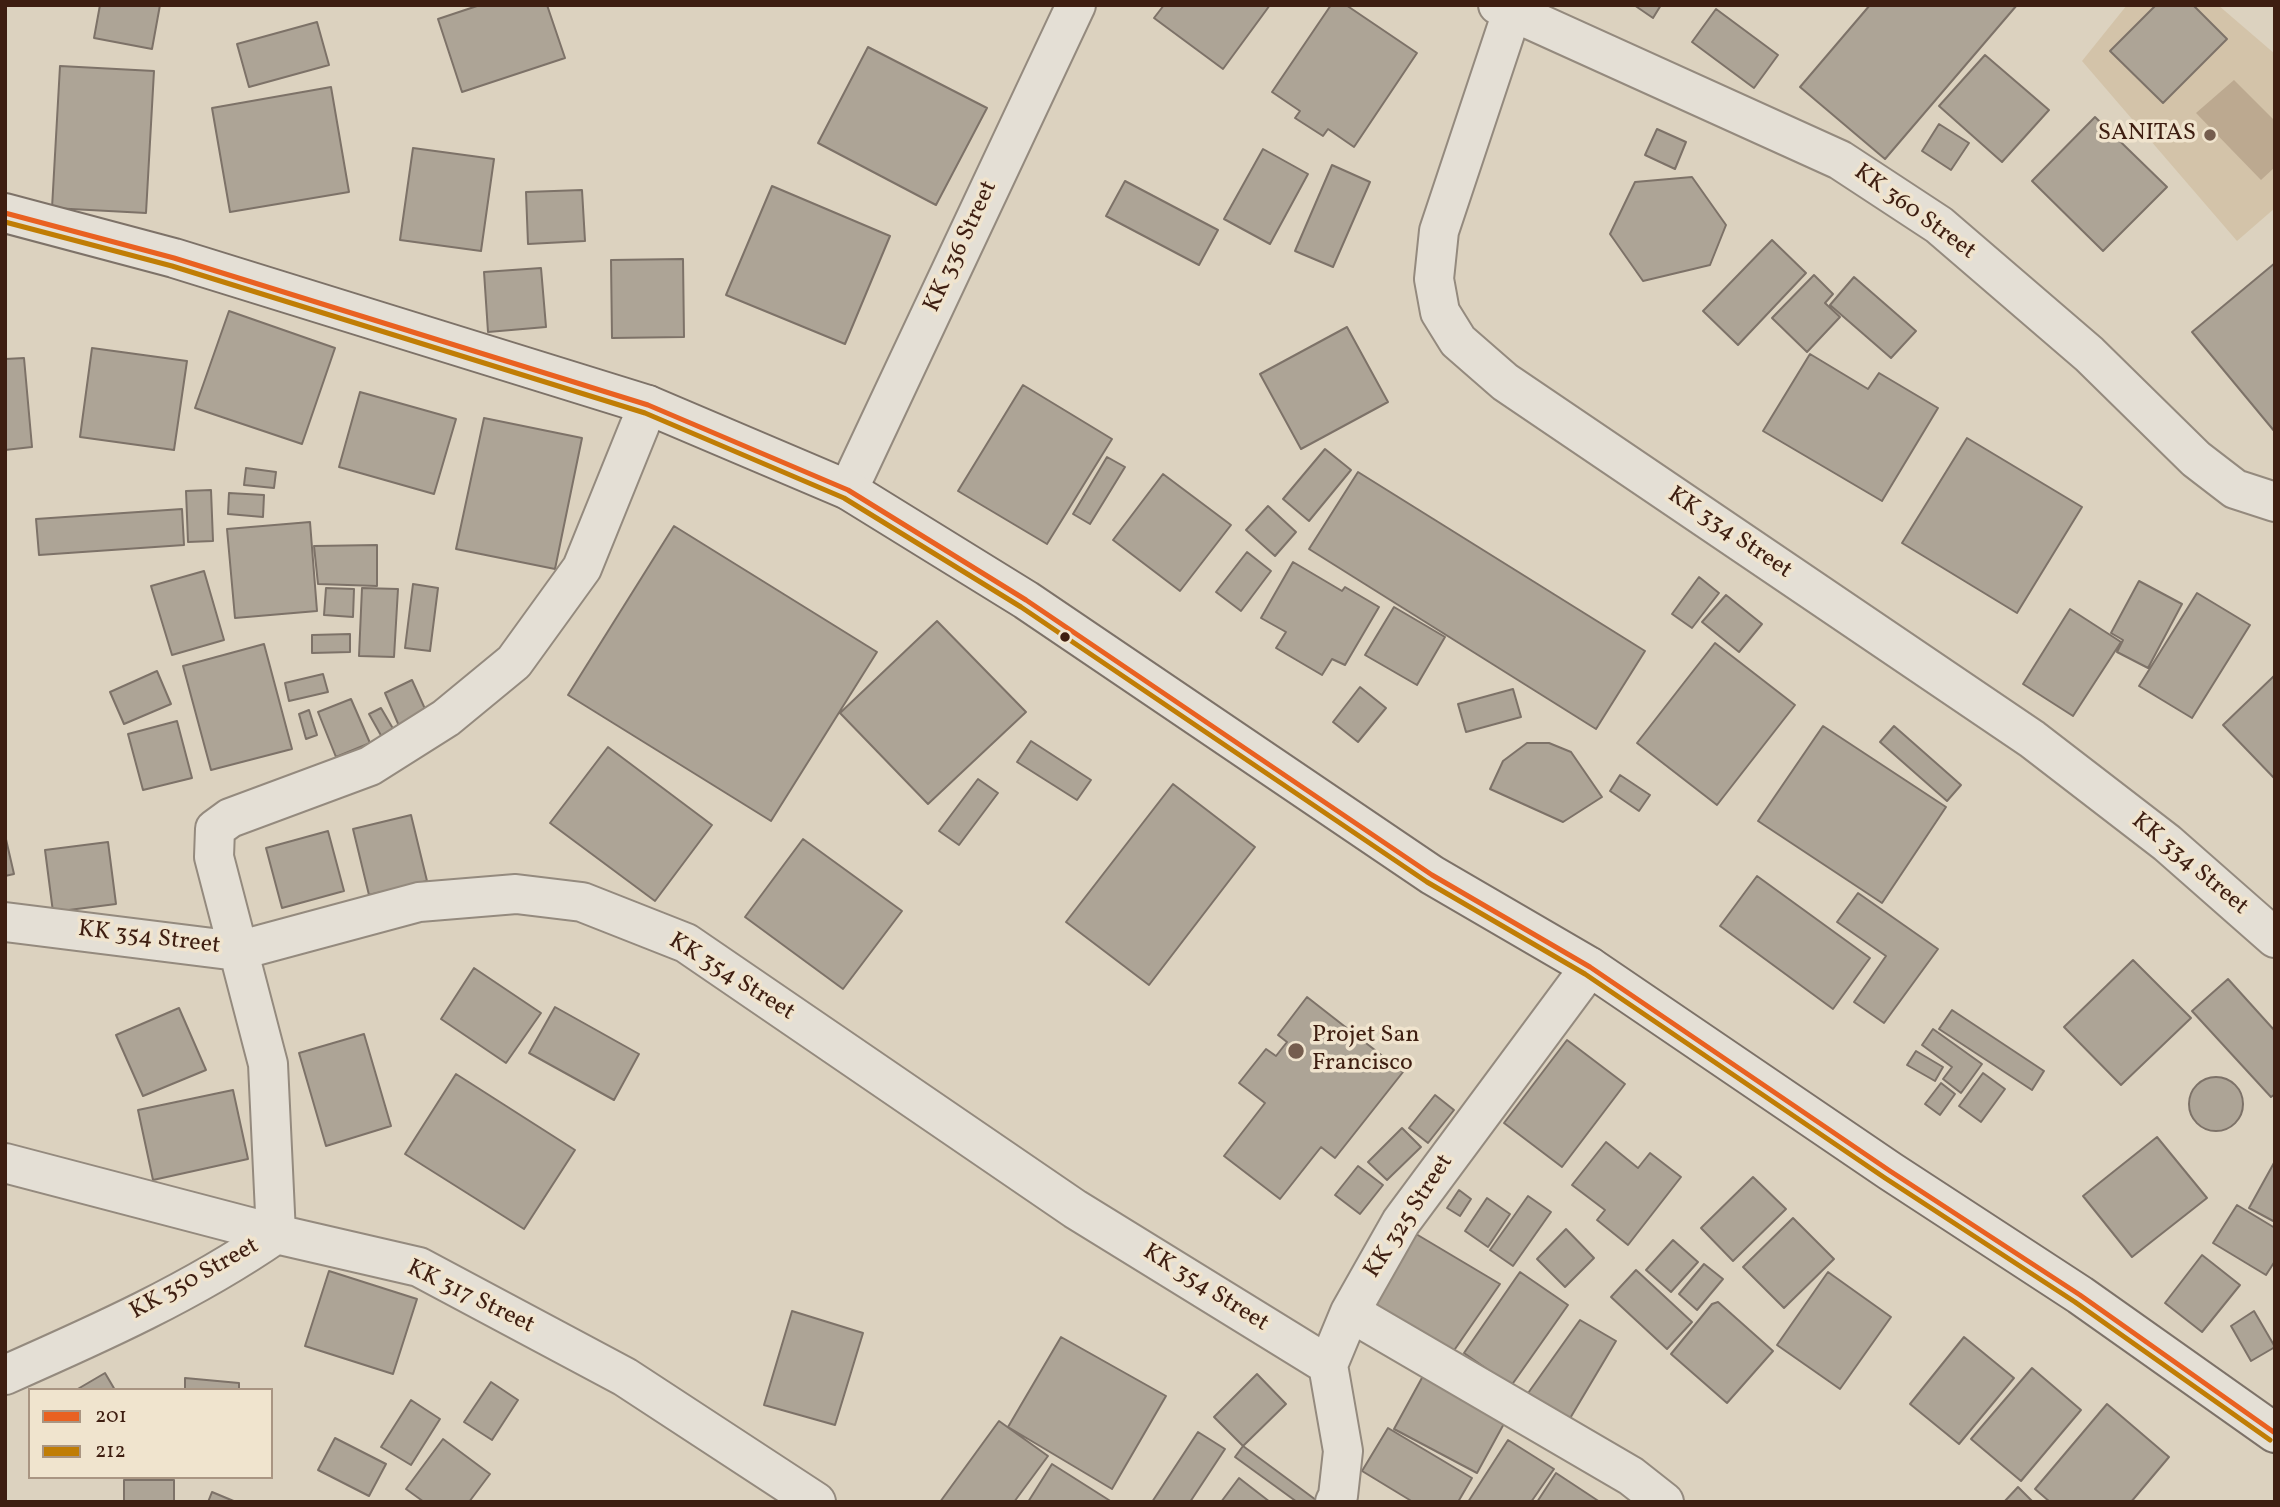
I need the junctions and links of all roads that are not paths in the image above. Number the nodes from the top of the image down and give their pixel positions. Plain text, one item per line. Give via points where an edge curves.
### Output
1 (1076, 5) edge
2 (1505, 9) edge
3 (5, 213) edge
4 (648, 405) junction
5 (848, 490) junction
6 (2275, 502) edge
7 (5, 922) edge
8 (2275, 938) edge
9 (237, 951) junction
10 (1590, 967) junction
11 (5, 1163) edge
12 (276, 1234) junction
13 (1350, 1312) junction
14 (1328, 1366) junction
15 (5, 1375) edge
16 (2275, 1433) edge
17 (816, 1502) edge
18 (1335, 1502) edge
19 (1664, 1502) edge

1 - 5 street, KK 336 Street
2 - 6 street, KK 360 Street via 1840,160 1939,225 2089,354 2196,459 2235,489
2 - 8 street, KK 334 Street via 1439,231 1434,279 1440,312 1458,341 1506,382 2032,739 2167,844
3 - 4 street via 174,258
4 - 5 street
4 - 9 street, KK 350 Street via 582,568 514,662 446,718 370,766 230,818 215,830 214,857
5 - 10 street via 1026,600 1432,875
7 - 9 street, KK 354 Street
9 - 12 street, KK 350 Street via 268,1064
9 - 14 street, KK 354 Street via 419,902 516,894 582,902 686,943 1075,1209
10 - 13 street, KK 325 Street via 1401,1222
10 - 16 street via 2080,1294
11 - 12 street, KK 317 Street
12 - 15 street, KK 350 Street via 238,1260 97,1334
12 - 17 street, KK 317 Street via 419,1267 625,1377
13 - 14 street, KK 325 Street
13 - 19 street via 1631,1476
14 - 18 street via 1343,1451

